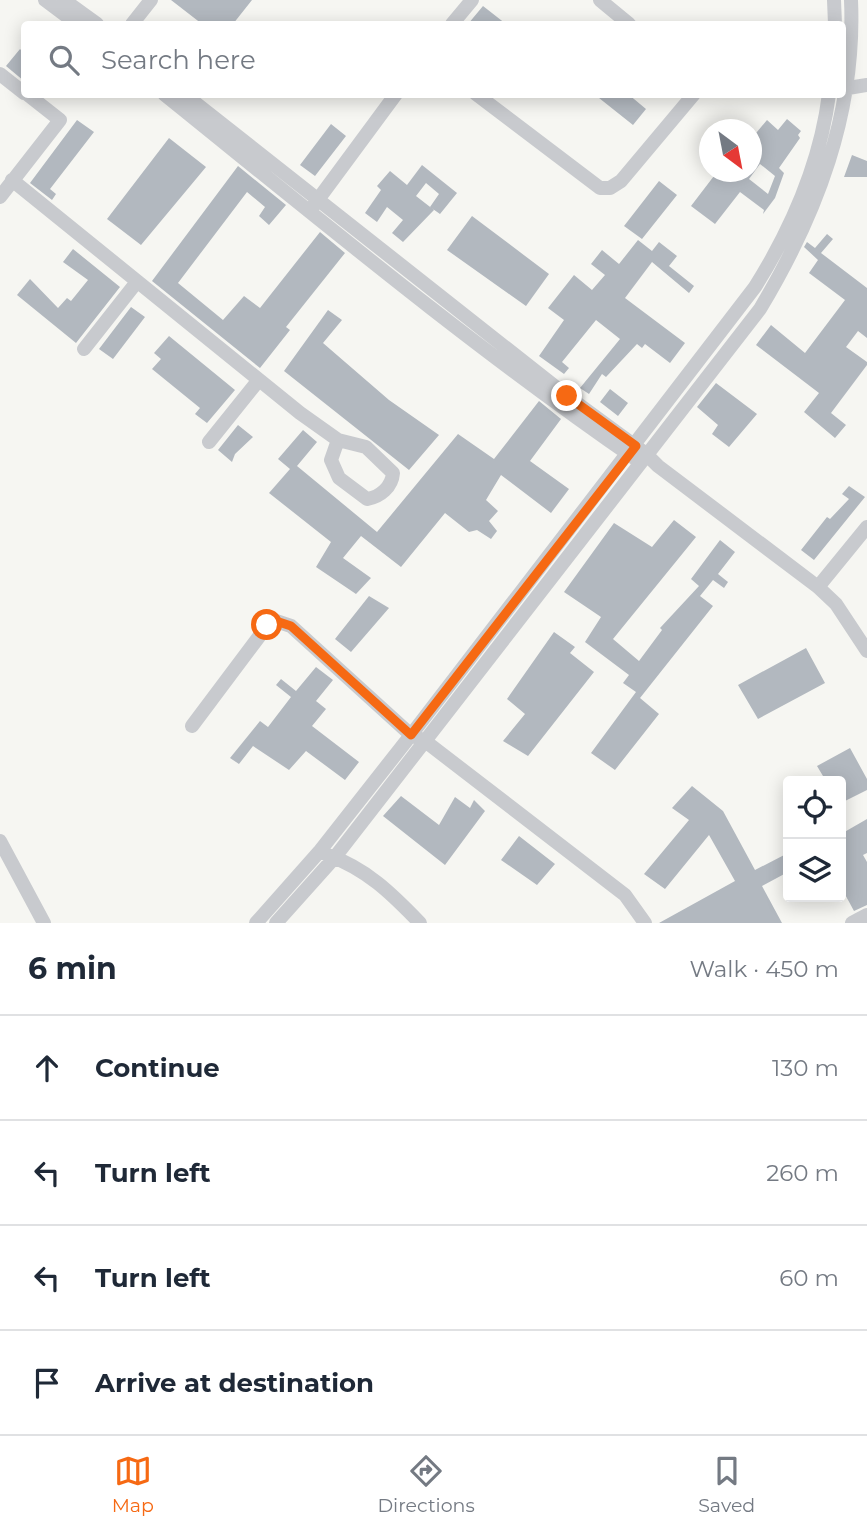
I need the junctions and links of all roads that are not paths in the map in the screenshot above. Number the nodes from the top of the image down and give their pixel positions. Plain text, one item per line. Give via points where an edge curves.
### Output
1 (45, 0) edge
2 (64, 0) edge
3 (151, 0) edge
4 (472, 0) edge
5 (600, 0) edge
6 (834, 0) edge
7 (851, 0) edge
8 (73, 21) edge
9 (93, 21) edge
10 (134, 21) edge
11 (454, 21) edge
12 (625, 21) edge
13 (835, 21) edge
14 (846, 64) edge
15 (0, 74) edge
16 (867, 85) edge
17 (846, 89) edge
18 (21, 90) edge
19 (31, 98) edge
20 (170, 98) edge
21 (188, 98) edge
22 (393, 98) edge
23 (481, 98) edge
24 (691, 98) edge
25 (828, 98) edge
26 (843, 98) edge
27 (242, 149) junction
28 (12, 180) junction
29 (0, 197) edge
30 (313, 206) junction
31 (136, 283) junction
32 (84, 349) dead end
33 (258, 381) junction
34 (338, 440) junction
35 (209, 442) dead end
36 (638, 454) junction
37 (867, 527) edge
38 (818, 587) junction
39 (867, 651) edge
40 (192, 726) dead end
41 (418, 738) junction
42 (0, 841) edge
43 (319, 852) junction
44 (335, 857) junction
45 (867, 915) edge
46 (44, 923) edge
47 (256, 923) edge
48 (276, 923) edge
49 (420, 923) edge
50 (645, 923) edge
51 (852, 923) edge

1 - 8 street
2 - 9 street
3 - 10 street
4 - 11 street
5 - 12 street
6 - 13 street
7 - 14 street
15 - 18 street
16 - 17 street
19 - 28 street via 60,120
20 - 27 street
21 - 27 street
22 - 30 street
23 - 24 street via 600,188 621,181
25 - 36 street via 819,151 774,256
26 - 36 street via 829,165 782,272 760,309
27 - 30 street
28 - 29 street
28 - 31 street
30 - 36 street
31 - 32 street
31 - 33 street
33 - 34 street
33 - 35 street
34 - 34 street via 331,460 339,478 367,499 382,493 394,477 387,464 366,447
36 - 38 street
36 - 41 street
37 - 38 street
38 - 39 street via 836,604
40 - 41 street via 267,625 281,622
41 - 43 street
41 - 44 street
41 - 50 street via 625,895
42 - 46 street
43 - 44 street
43 - 47 street
44 - 48 street
44 - 49 street via 376,880
45 - 51 street

